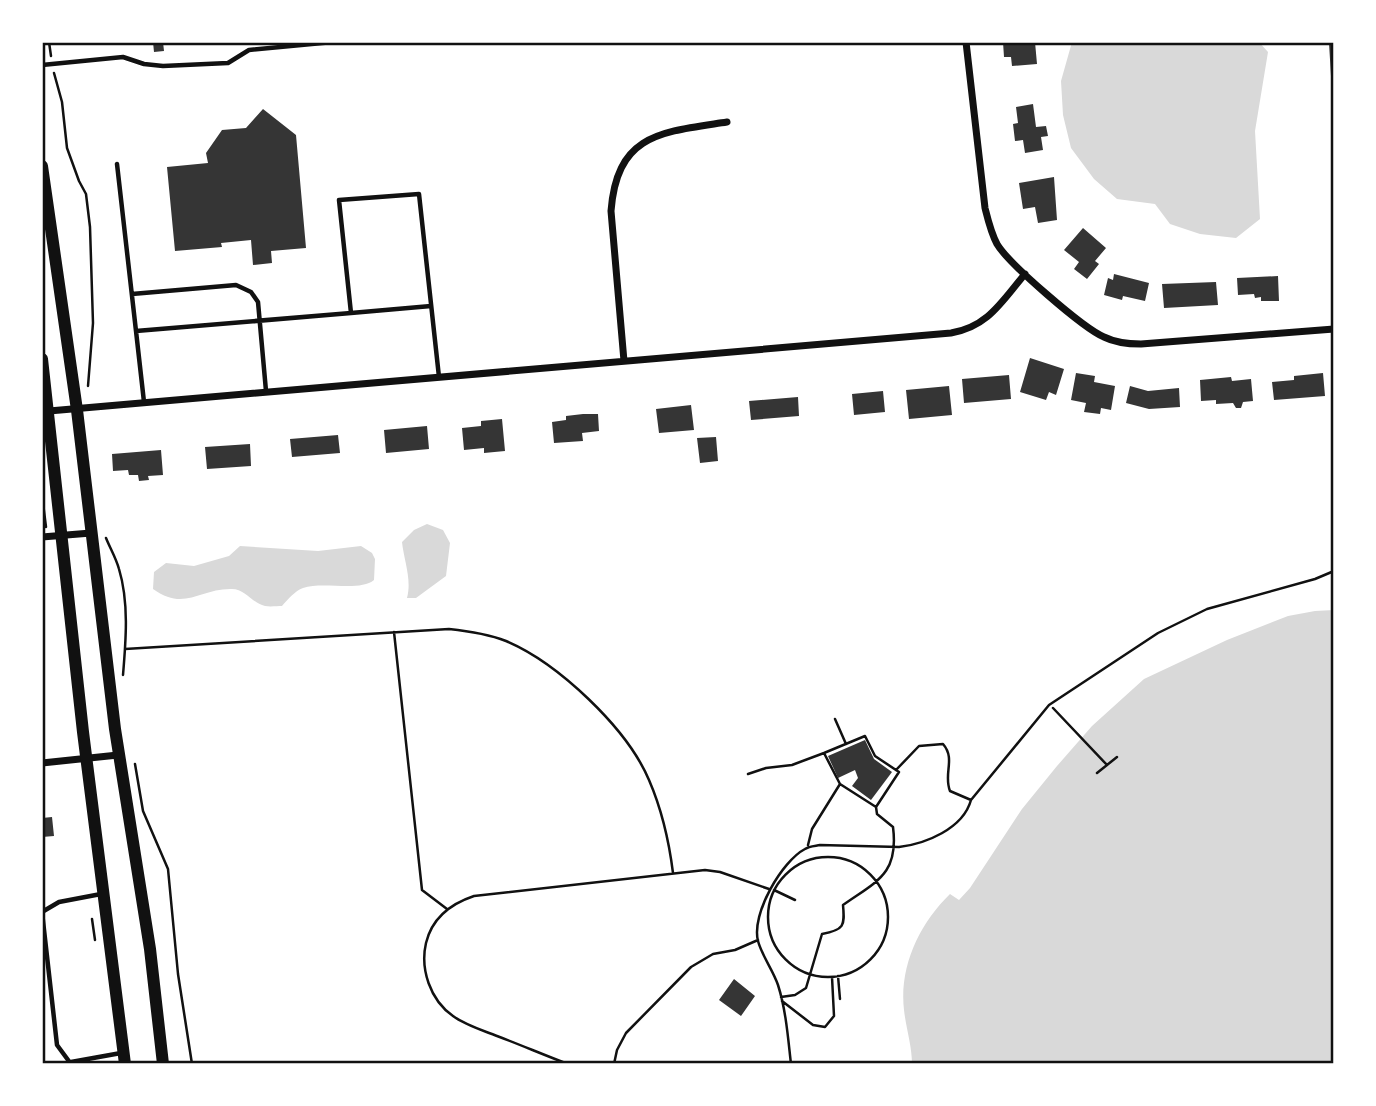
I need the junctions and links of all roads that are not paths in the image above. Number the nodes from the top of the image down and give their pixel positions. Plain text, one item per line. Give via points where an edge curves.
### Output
1 (333, 42) edge
2 (965, 42) edge
3 (42, 65) edge
4 (727, 122) dead end
5 (117, 164) dead end
6 (42, 166) edge
7 (1025, 274) junction
8 (131, 294) junction
9 (431, 306) junction
10 (351, 313) junction
11 (261, 320) junction
12 (1333, 329) edge
13 (136, 331) junction
14 (42, 359) edge
15 (624, 361) junction
16 (439, 377) junction
17 (266, 391) junction
18 (144, 402) junction
19 (83, 409) junction
20 (49, 411) junction
21 (91, 533) junction
22 (61, 536) junction
23 (42, 537) edge
24 (118, 755) junction
25 (86, 757) junction
26 (42, 763) edge
27 (104, 894) junction
28 (124, 1058) edge
29 (71, 1063) edge
30 (163, 1064) edge

1 - 3 lane via 249,50 228,63 163,66 124,57
2 - 7 street via 989,227 1009,260
4 - 15 street via 664,132 646,141 618,171 611,211
5 - 8 lane
6 - 19 main road
7 - 12 street via 1087,327 1122,343
7 - 15 street via 983,322 967,330
8 - 11 lane via 236,285 251,292
8 - 13 lane
9 - 10 lane
9 - 10 lane via 419,194 339,200
9 - 16 lane
10 - 11 lane
11 - 13 lane
11 - 17 lane
13 - 18 lane
14 - 20 main road
15 - 16 street
16 - 17 street
17 - 18 street
18 - 19 street
19 - 20 street
19 - 21 main road
20 - 22 main road
21 - 22 street
21 - 24 main road
22 - 23 street
22 - 25 main road
24 - 25 street
24 - 30 main road via 150,949
25 - 26 street
25 - 27 main road
27 - 28 main road
27 - 29 lane via 59,902 42,912 57,1045
28 - 29 lane

